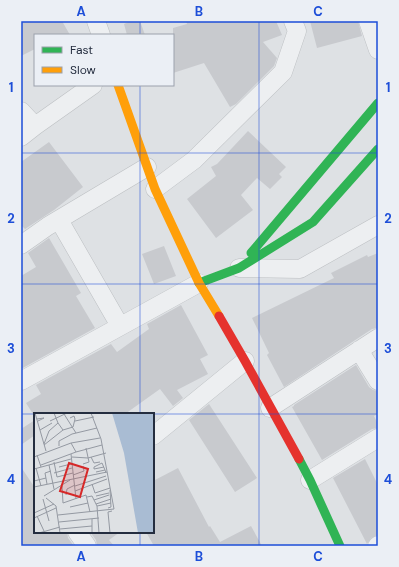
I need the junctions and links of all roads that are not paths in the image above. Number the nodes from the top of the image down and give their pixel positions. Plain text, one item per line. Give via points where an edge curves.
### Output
1 (96, 21) edge
2 (293, 21) edge
3 (368, 21) edge
4 (101, 34) edge
5 (378, 50) edge
6 (92, 86) edge
7 (118, 86) edge
8 (378, 103) edge
9 (21, 111) edge
10 (35, 126) junction
11 (21, 137) edge
12 (378, 149) edge
13 (147, 167) junction
14 (155, 189) junction
15 (59, 220) junction
16 (378, 225) edge
17 (21, 245) edge
18 (239, 268) junction
19 (199, 283) junction
20 (120, 326) junction
21 (378, 338) edge
22 (359, 350) junction
23 (245, 361) junction
24 (21, 381) edge
25 (378, 381) edge
26 (270, 408) junction
27 (154, 435) edge
28 (378, 438) edge
29 (310, 480) junction
30 (78, 533) edge
31 (87, 546) edge
32 (340, 546) edge

1 - 4 street
2 - 14 street via 297,31 283,72 194,160
3 - 5 street
6 - 10 street
7 - 13 street
8 - 18 street
9 - 10 street
10 - 11 street
12 - 18 street via 313,222
13 - 14 street
13 - 15 street
14 - 19 street
15 - 17 street
15 - 20 street
16 - 18 street via 300,269
18 - 19 street
19 - 20 street
19 - 23 street
20 - 24 street
21 - 22 street
22 - 25 street
22 - 26 street
23 - 26 street
23 - 27 street
26 - 29 street
28 - 29 street
29 - 32 street
30 - 31 street

